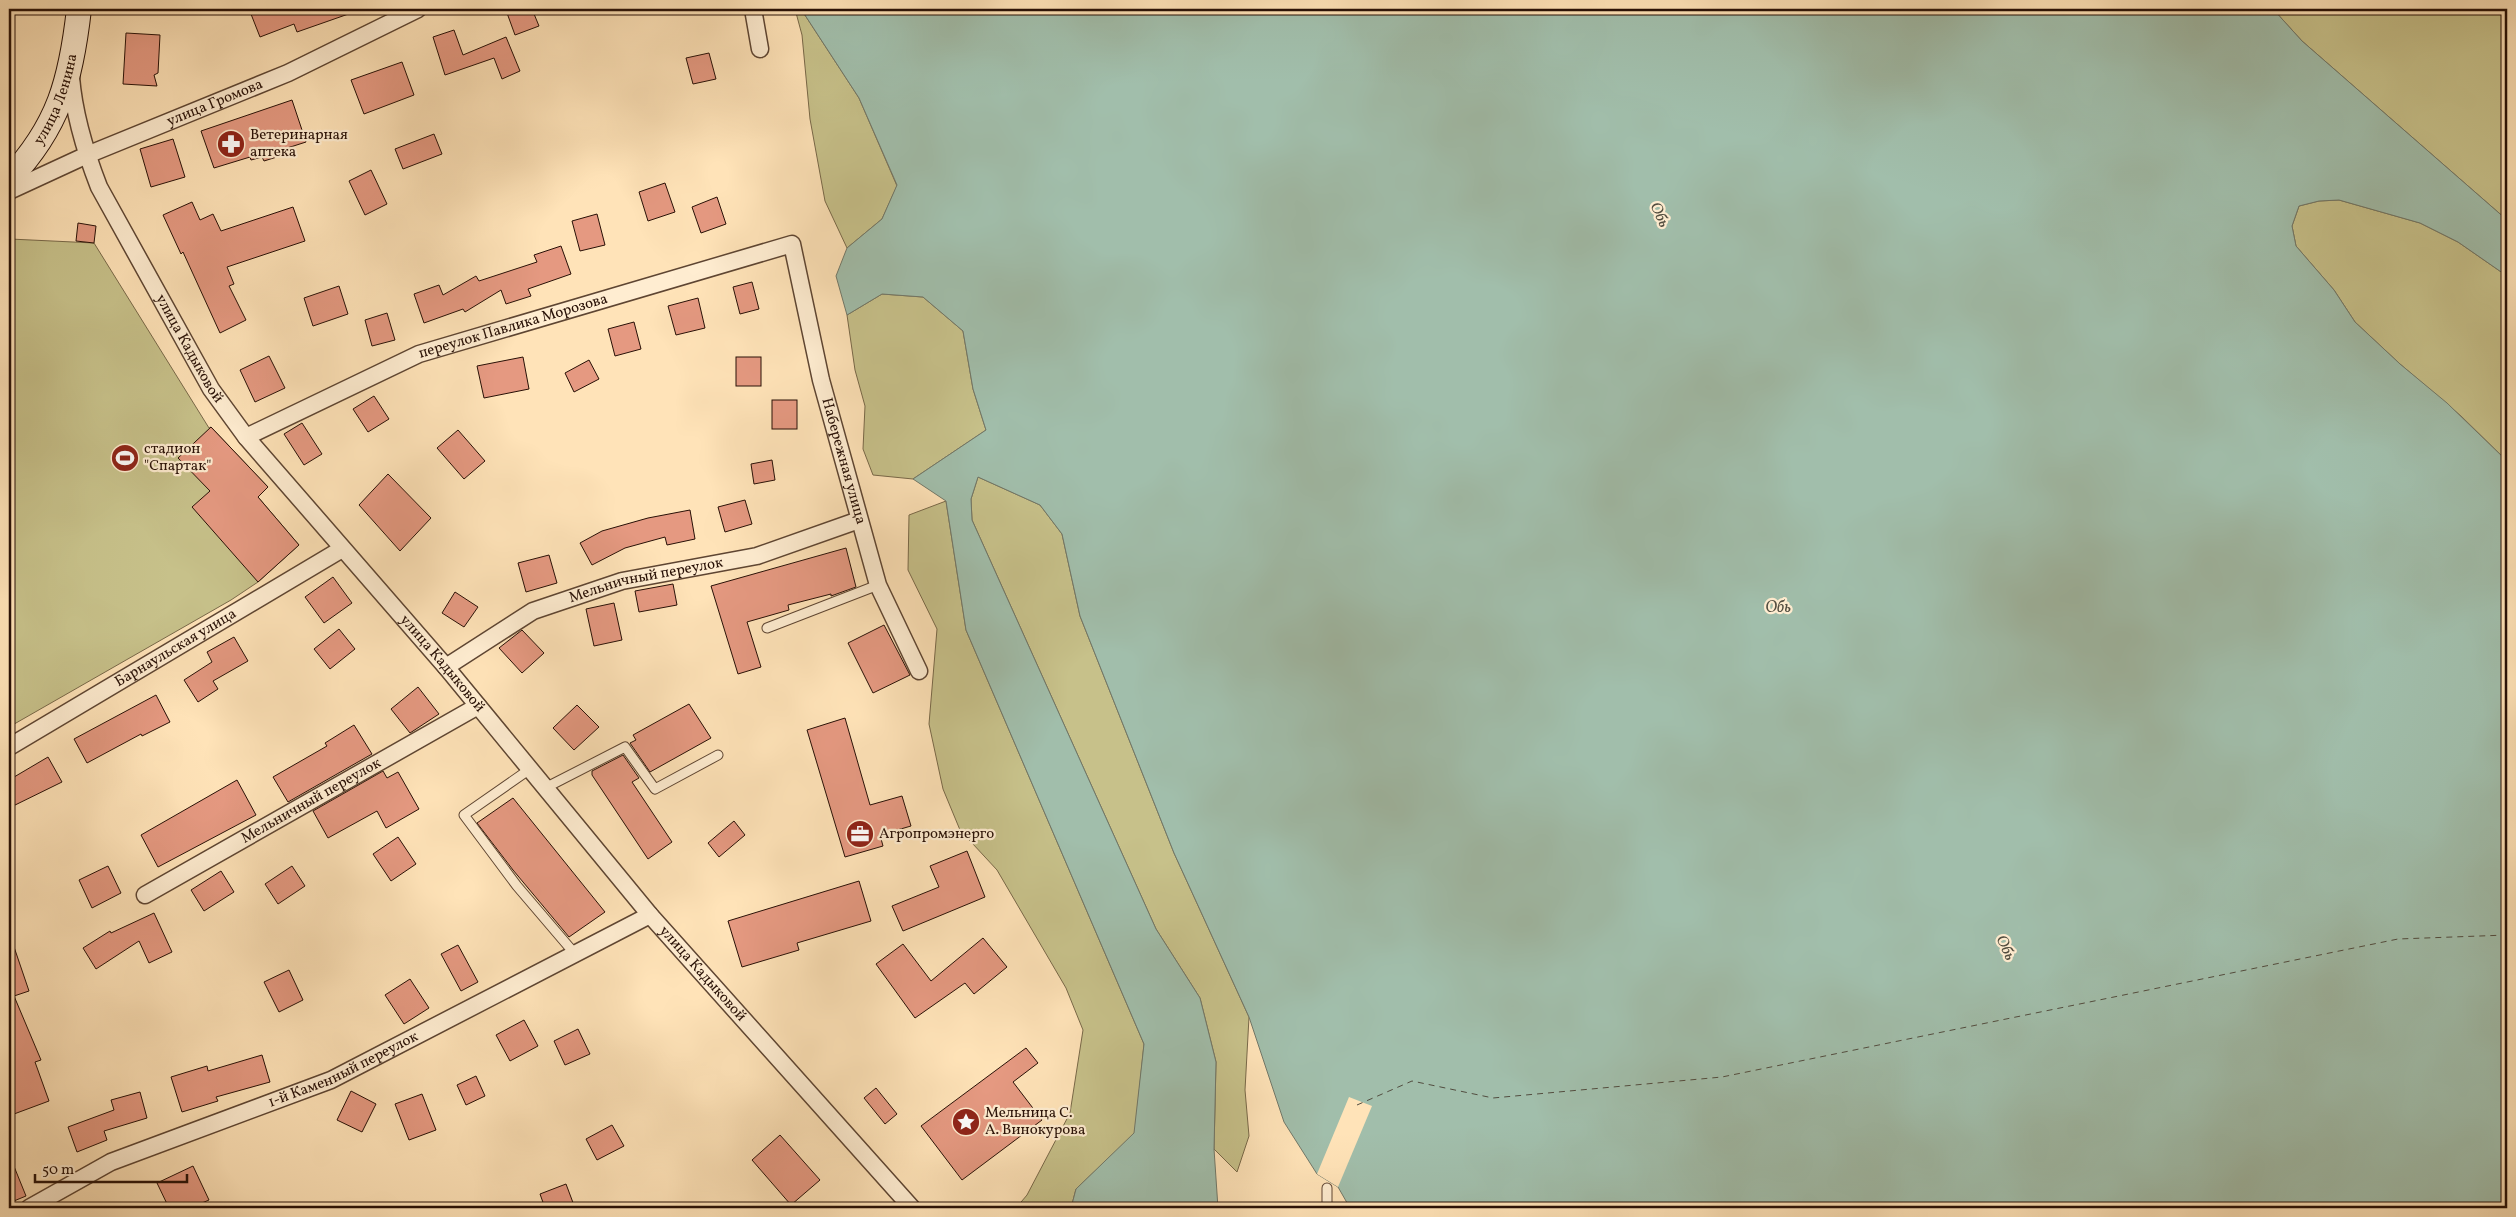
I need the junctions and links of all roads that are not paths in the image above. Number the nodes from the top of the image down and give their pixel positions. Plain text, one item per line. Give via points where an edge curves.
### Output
1 (79, 9) edge
2 (418, 9) edge
3 (753, 9) edge
4 (760, 49) dead end
5 (70, 62) junction
6 (87, 154) junction
7 (9, 179) edge
8 (9, 192) edge
9 (792, 244) joint
10 (246, 437) junction
11 (859, 520) junction
12 (342, 549) junction
13 (878, 585) junction
14 (767, 628) dead end
15 (446, 667) junction
16 (919, 671) dead end
17 (478, 706) junction
18 (9, 747) edge
19 (718, 755) dead end
20 (530, 769) junction
21 (545, 788) junction
22 (145, 895) dead end
23 (650, 915) junction
24 (575, 954) junction
25 (1328, 1188) dead end
26 (905, 1206) edge
27 (29, 1208) edge
28 (1327, 1208) edge

1 - 5 street, улица Ленина
2 - 6 street, улица Громова via 288,73
3 - 4 street
5 - 6 street, улица Кадыковой via 73,101
5 - 7 street, улица Ленина via 62,98 49,129
6 - 8 street, улица Громова
6 - 10 street, улица Кадыковой via 99,187 211,389
9 - 10 street, переулок Павлика Морозова via 419,354
9 - 11 street, Набережная улица via 821,380
10 - 12 street, улица Кадыковой
11 - 13 street, Набережная улица
11 - 15 street, Мельничный переулок via 757,556 622,581 533,611
12 - 15 street, улица Кадыковой
12 - 18 street, Барнаульская улица
13 - 14 lane
13 - 16 street, Набережная улица
15 - 17 street, улица Кадыковой
17 - 20 street, улица Кадыковой
17 - 22 street, Мельничный переулок
19 - 21 lane via 655,789 624,747
20 - 21 street, улица Кадыковой
20 - 24 lane via 464,815 516,886
21 - 23 street, улица Кадыковой
23 - 24 street, 1-й Каменный переулок
23 - 26 street, улица Кадыковой
24 - 27 street, 1-й Каменный переулок via 332,1080 111,1162
25 - 28 lane

